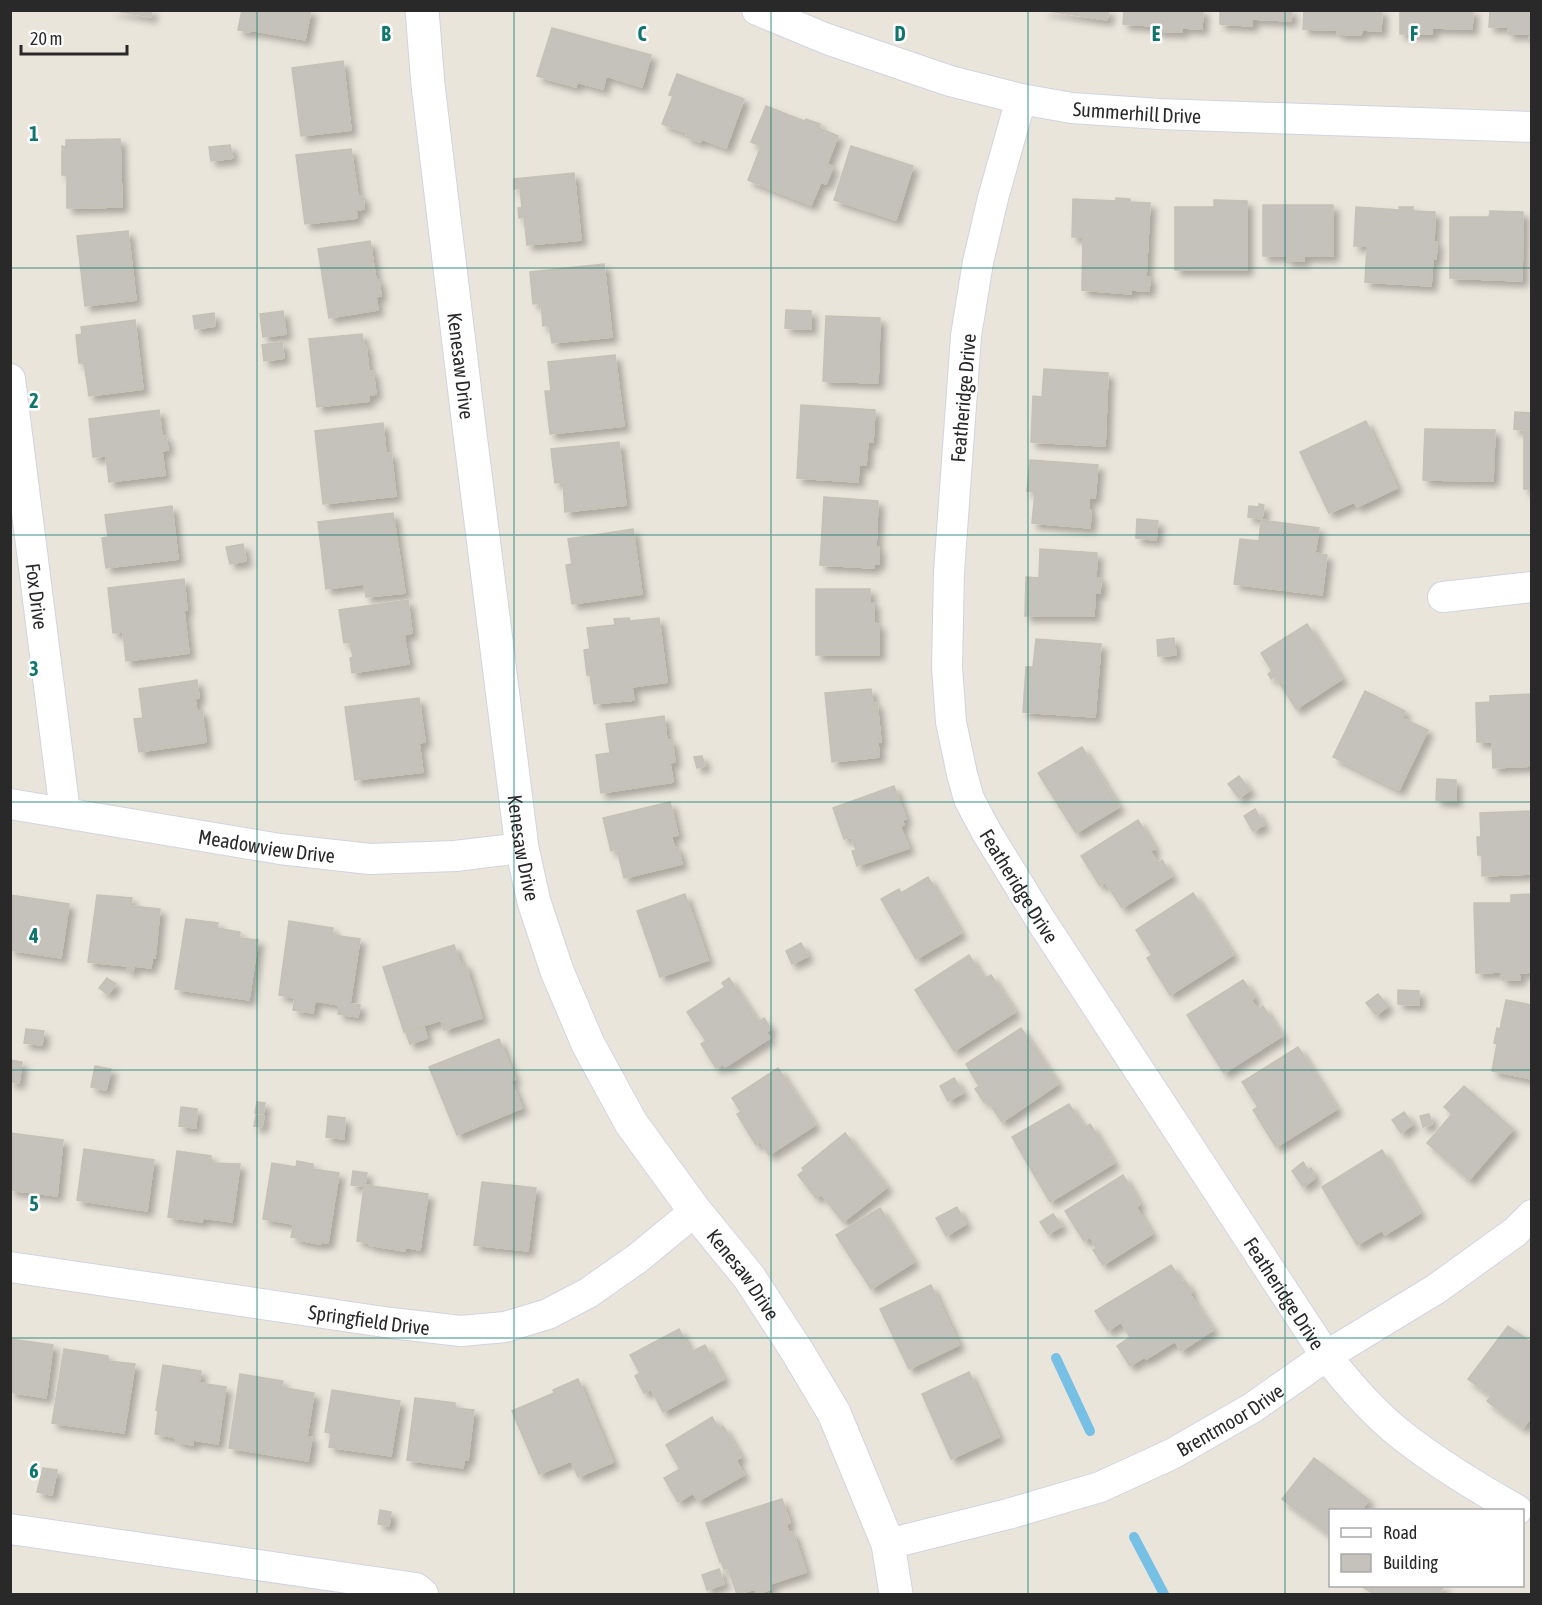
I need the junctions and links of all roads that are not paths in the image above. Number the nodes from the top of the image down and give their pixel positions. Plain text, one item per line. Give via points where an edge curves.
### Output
1 (422, 10) edge
2 (757, 10) edge
3 (1021, 99) junction
4 (1532, 127) edge
5 (10, 379) edge
6 (1532, 587) edge
7 (1443, 597) dead end
8 (10, 804) edge
9 (65, 812) junction
10 (522, 848) junction
11 (695, 1211) junction
12 (1532, 1215) edge
13 (10, 1267) edge
14 (1326, 1356) junction
15 (1515, 1509) edge
16 (10, 1529) edge
17 (888, 1544) junction
18 (423, 1594) edge
19 (896, 1594) edge

1 - 10 street, Kenesaw Drive via 465,398
2 - 3 street, Summerhill Drive via 938,77
3 - 4 street, Summerhill Drive via 1072,108 1159,114
3 - 14 street, Featheridge Drive via 993,198 966,336 949,572 947,667 951,722 962,774 969,799 987,833 1040,919
5 - 9 street, Fox Drive
6 - 7 street
8 - 9 street, Meadowview Drive
9 - 10 street, Meadowview Drive via 280,849 370,859 455,856
10 - 11 street, Kenesaw Drive via 540,922 588,1044 631,1123
11 - 13 street, Springfield Drive via 630,1264 548,1314 505,1327 461,1331
11 - 17 street, Kenesaw Drive via 749,1277 834,1413
12 - 14 street, Brentmoor Drive via 1515,1232 1436,1289
14 - 15 street, Featheridge Drive via 1402,1436 1460,1477
14 - 17 street, Brentmoor Drive via 1252,1408 1172,1454 1100,1486
16 - 18 street via 416,1588
17 - 19 street, Kenesaw Drive

